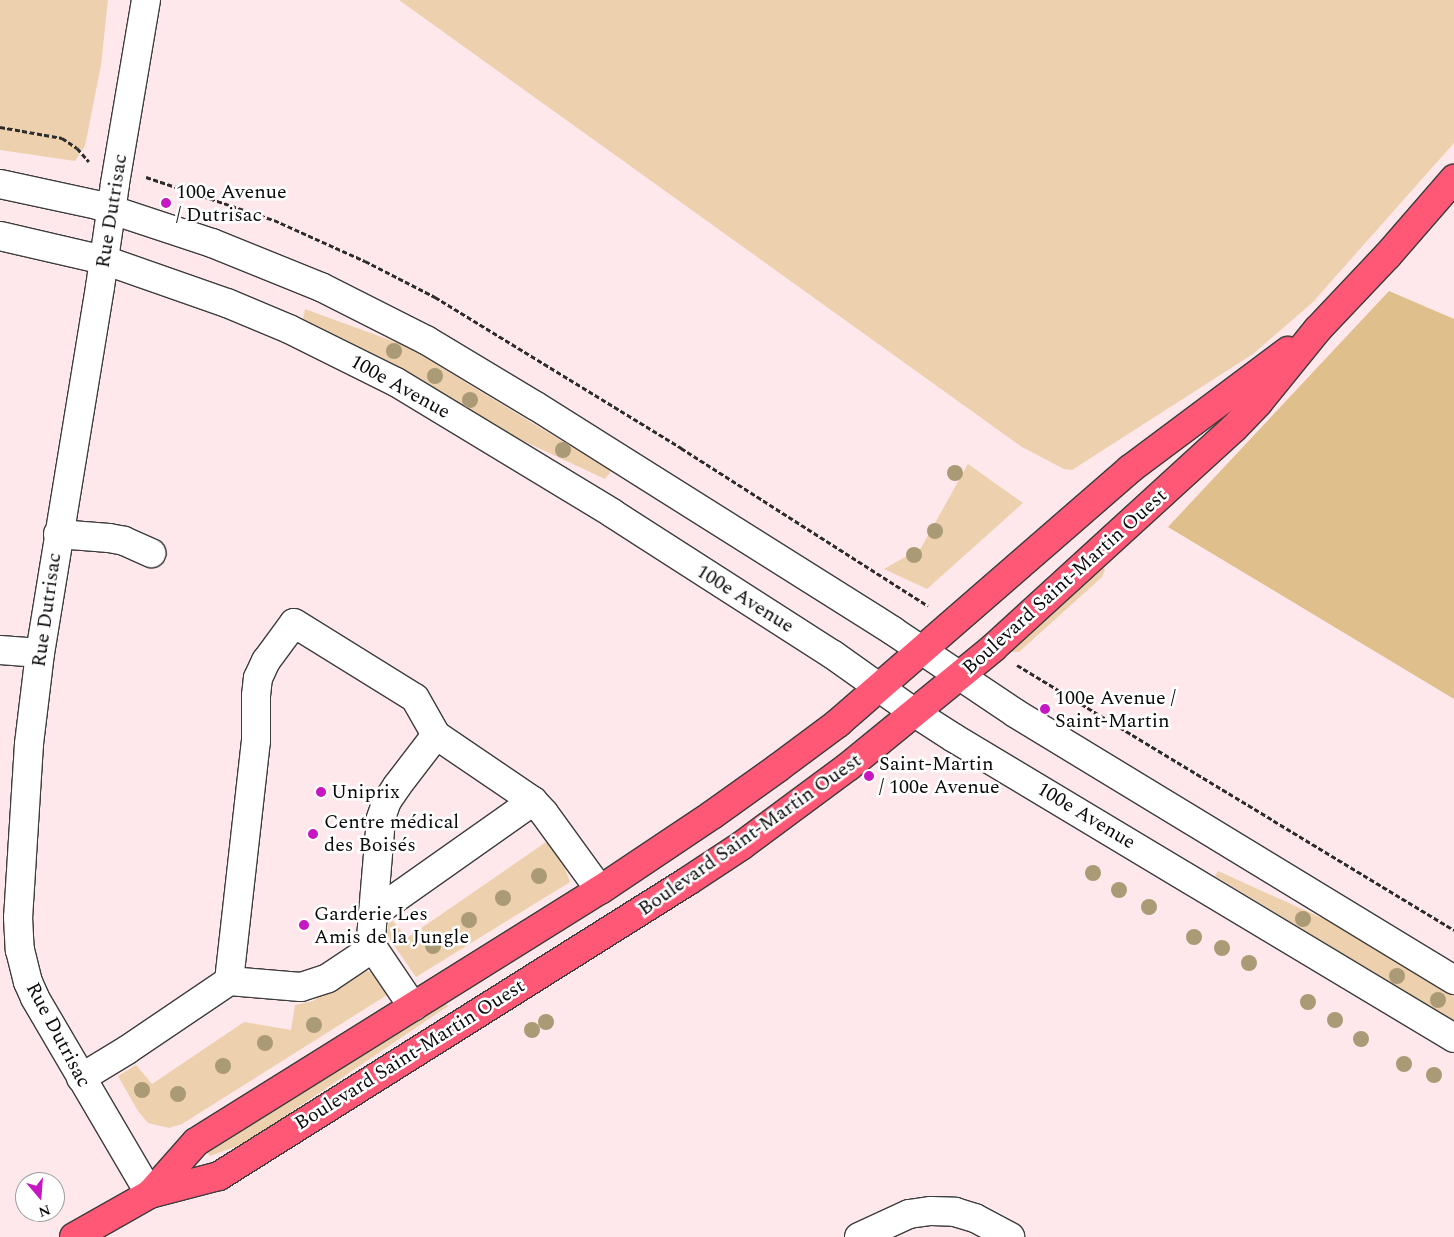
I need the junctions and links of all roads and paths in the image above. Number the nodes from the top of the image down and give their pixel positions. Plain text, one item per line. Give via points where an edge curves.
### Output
1 (146, 0) edge
2 (0, 127) edge
3 (89, 162) dead end
4 (147, 178) dead end
5 (1454, 179) edge
6 (0, 184) edge
7 (111, 209) junction
8 (0, 236) edge
9 (104, 260) junction
10 (1318, 329) junction
11 (58, 534) junction
12 (151, 553) dead end
13 (921, 602) dead end
14 (0, 650) edge
15 (921, 650) junction
16 (40, 653) junction
17 (1027, 672) dead end
18 (959, 676) junction
19 (879, 688) junction
20 (915, 713) junction
21 (436, 735) junction
22 (533, 801) junction
23 (600, 890) junction
24 (374, 914) junction
25 (1454, 930) edge
26 (373, 948) junction
27 (1454, 980) edge
28 (228, 981) junction
29 (413, 1007) junction
30 (1454, 1038) edge
31 (81, 1078) junction
32 (150, 1194) junction
33 (74, 1237) edge
34 (859, 1237) edge
35 (1010, 1237) edge

1 - 7 street, Rue Dutrisac
2 - 3 path via 62,138
4 - 13 path via 274,220 435,297 681,448
5 - 10 main road, Boulevard Saint-Martin Ouest
6 - 7 street
7 - 9 street, Rue Dutrisac
7 - 15 street via 311,282 426,340
8 - 9 street, 100e Avenue
9 - 11 street, Rue Dutrisac
9 - 19 street, 100e Avenue via 264,318 396,382 612,513 832,654
10 - 15 main road, Boulevard Saint-Martin Ouest via 1130,469
10 - 18 main road, Boulevard Saint-Martin Ouest via 1258,404 1234,428
11 - 12 street via 124,541
11 - 16 street, Rue Dutrisac
14 - 16 street
15 - 18 street
15 - 19 main road, Boulevard Saint-Martin Ouest
16 - 31 street, Rue Dutrisac via 26,784 19,938 35,998
17 - 25 path
18 - 20 main road, Boulevard Saint-Martin Ouest
18 - 27 street
19 - 20 street, 100e Avenue
19 - 23 main road, Boulevard Saint-Martin Ouest via 740,796
20 - 30 street, 100e Avenue
20 - 32 main road, Boulevard Saint-Martin Ouest via 741,846 392,1068 219,1176
21 - 22 street
21 - 24 street via 397,786 380,818
21 - 28 street via 415,698 294,624 266,661 258,678 256,741
22 - 23 street
22 - 24 street
23 - 29 main road, Boulevard Saint-Martin Ouest
24 - 26 street
26 - 28 street via 328,978 302,987
26 - 29 street
28 - 31 street
29 - 32 main road, Boulevard Saint-Martin Ouest via 196,1142
31 - 32 street, Rue Dutrisac
32 - 33 main road, Boulevard Saint-Martin Ouest
34 - 35 street via 909,1214 930,1210 975,1218

